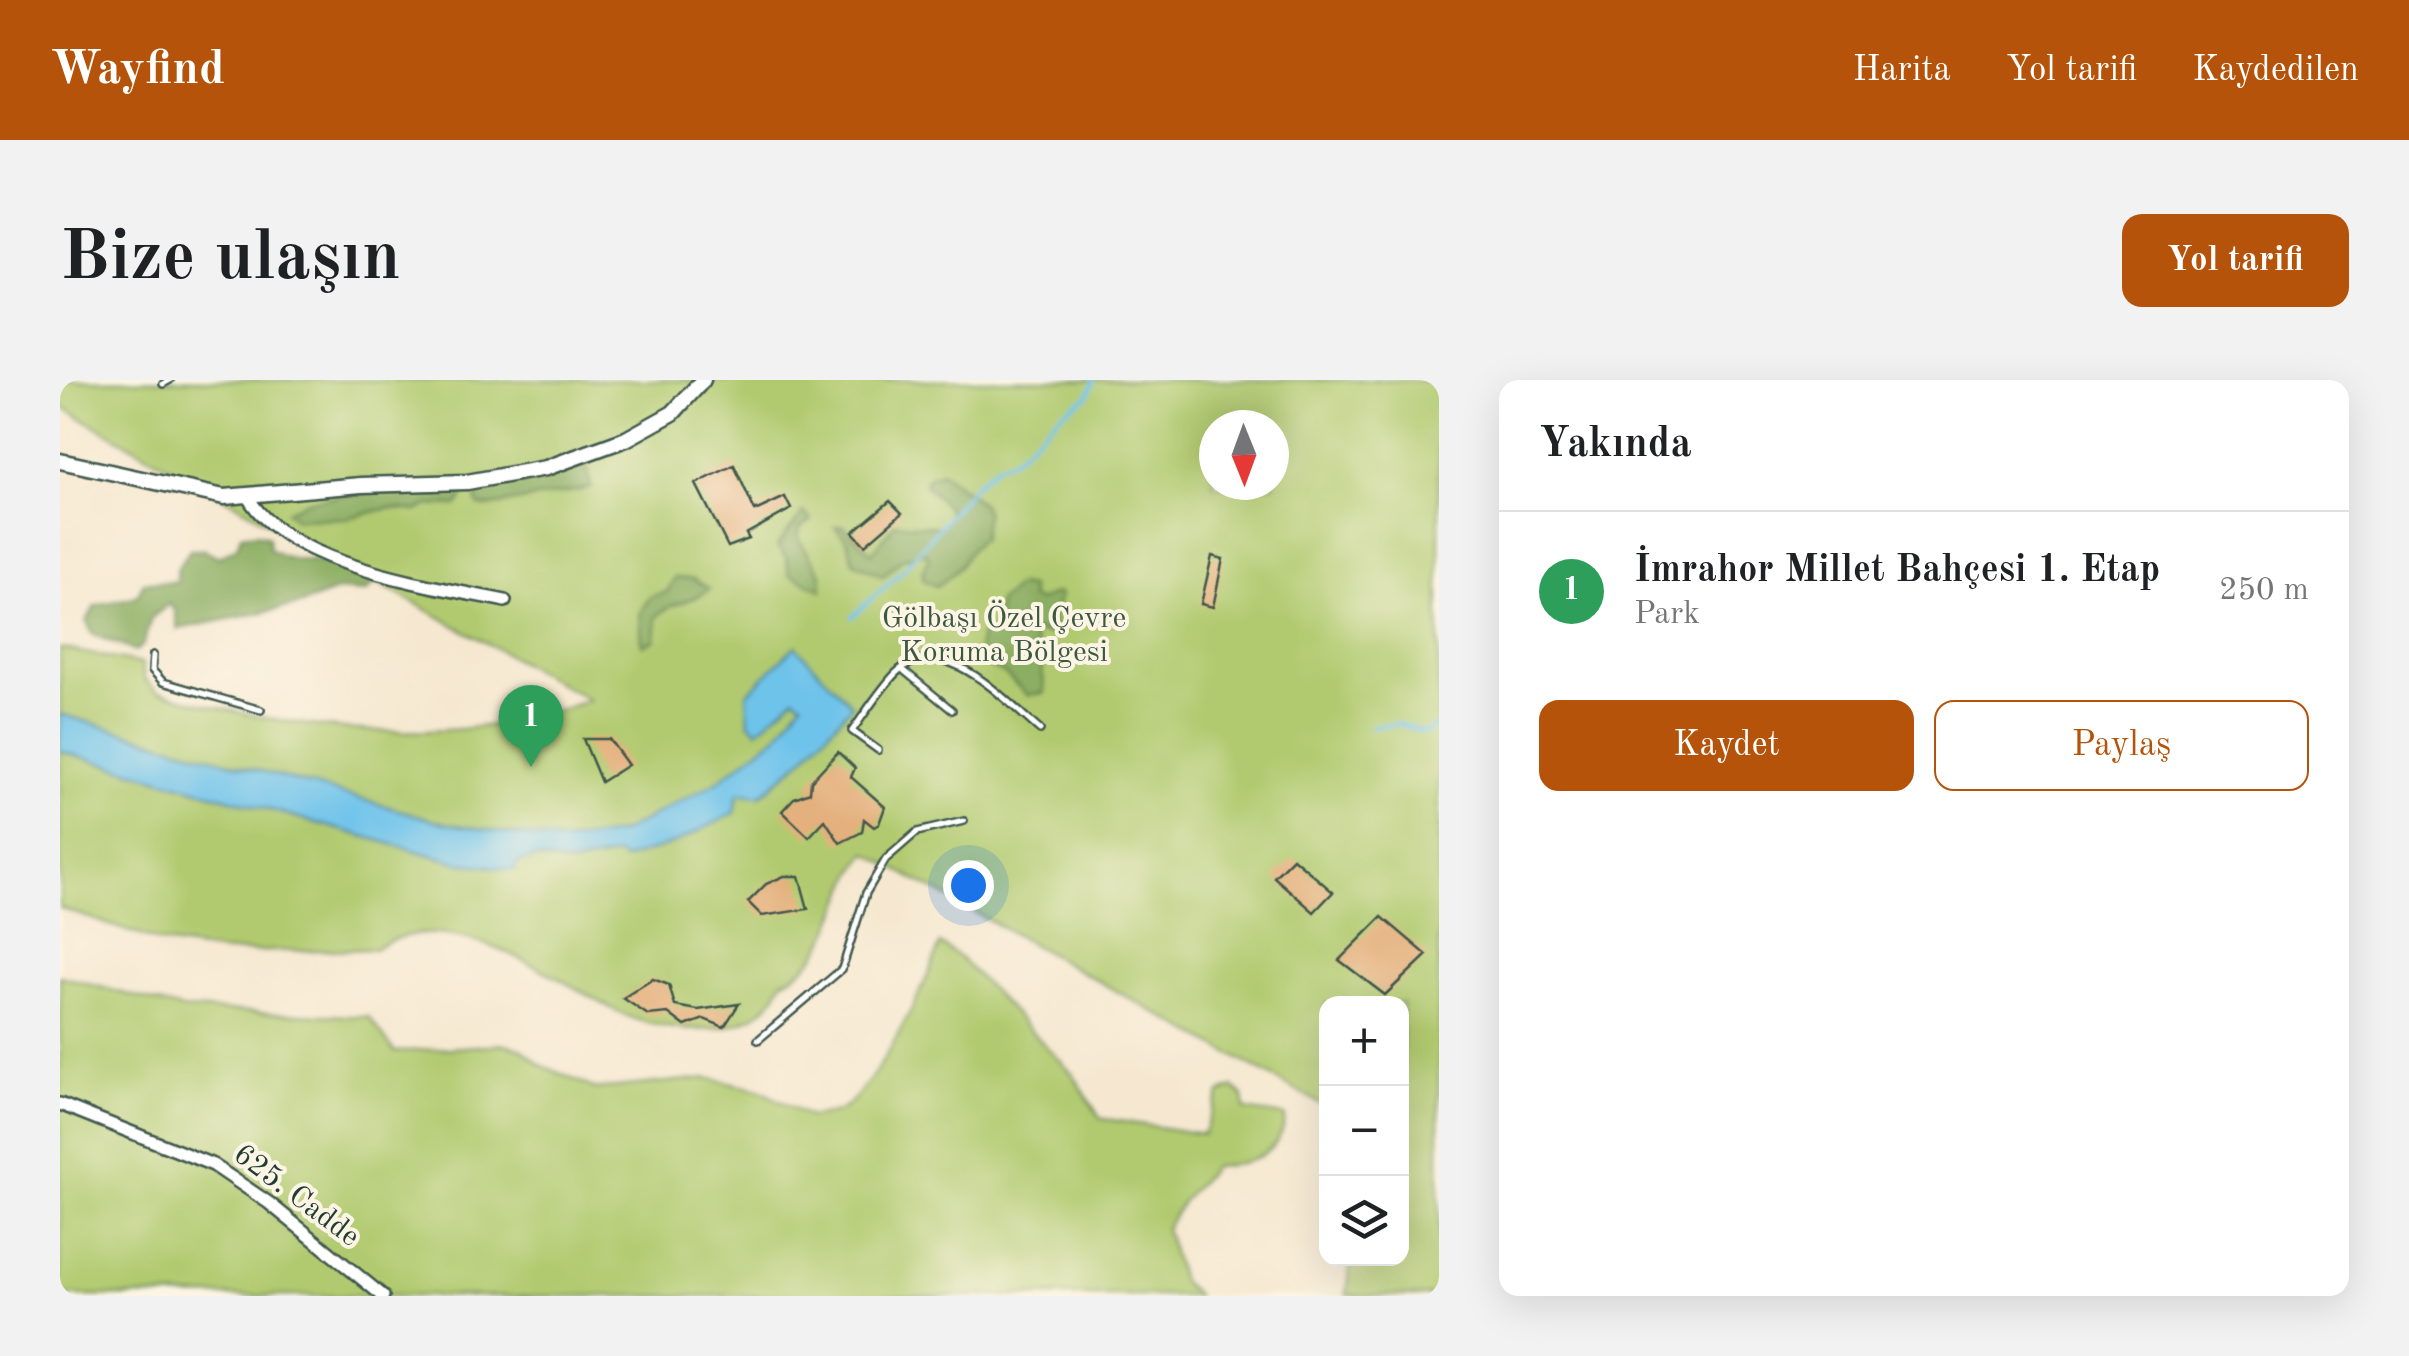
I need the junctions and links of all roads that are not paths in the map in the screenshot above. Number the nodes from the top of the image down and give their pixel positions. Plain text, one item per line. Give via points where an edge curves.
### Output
1 (170, 380) edge
2 (703, 380) edge
3 (162, 384) dead end
4 (60, 461) edge
5 (248, 497) junction
6 (505, 602) dead end
7 (153, 655) dead end
8 (902, 669) junction
9 (261, 710) dead end
10 (952, 710) dead end
11 (1040, 730) dead end
12 (878, 750) dead end
13 (964, 820) dead end
14 (758, 1040) dead end
15 (60, 1104) edge
16 (383, 1296) edge

1 - 3 lane
2 - 5 street via 658,422 546,468 466,482
4 - 5 street via 189,492
5 - 6 street via 269,523 326,554
7 - 9 lane via 152,670 163,682
8 - 10 lane
8 - 11 lane via 930,660 958,664
8 - 12 lane via 852,731
13 - 14 lane via 917,832 886,859 866,893 842,969
15 - 16 street, 625. Cadde via 225,1172

